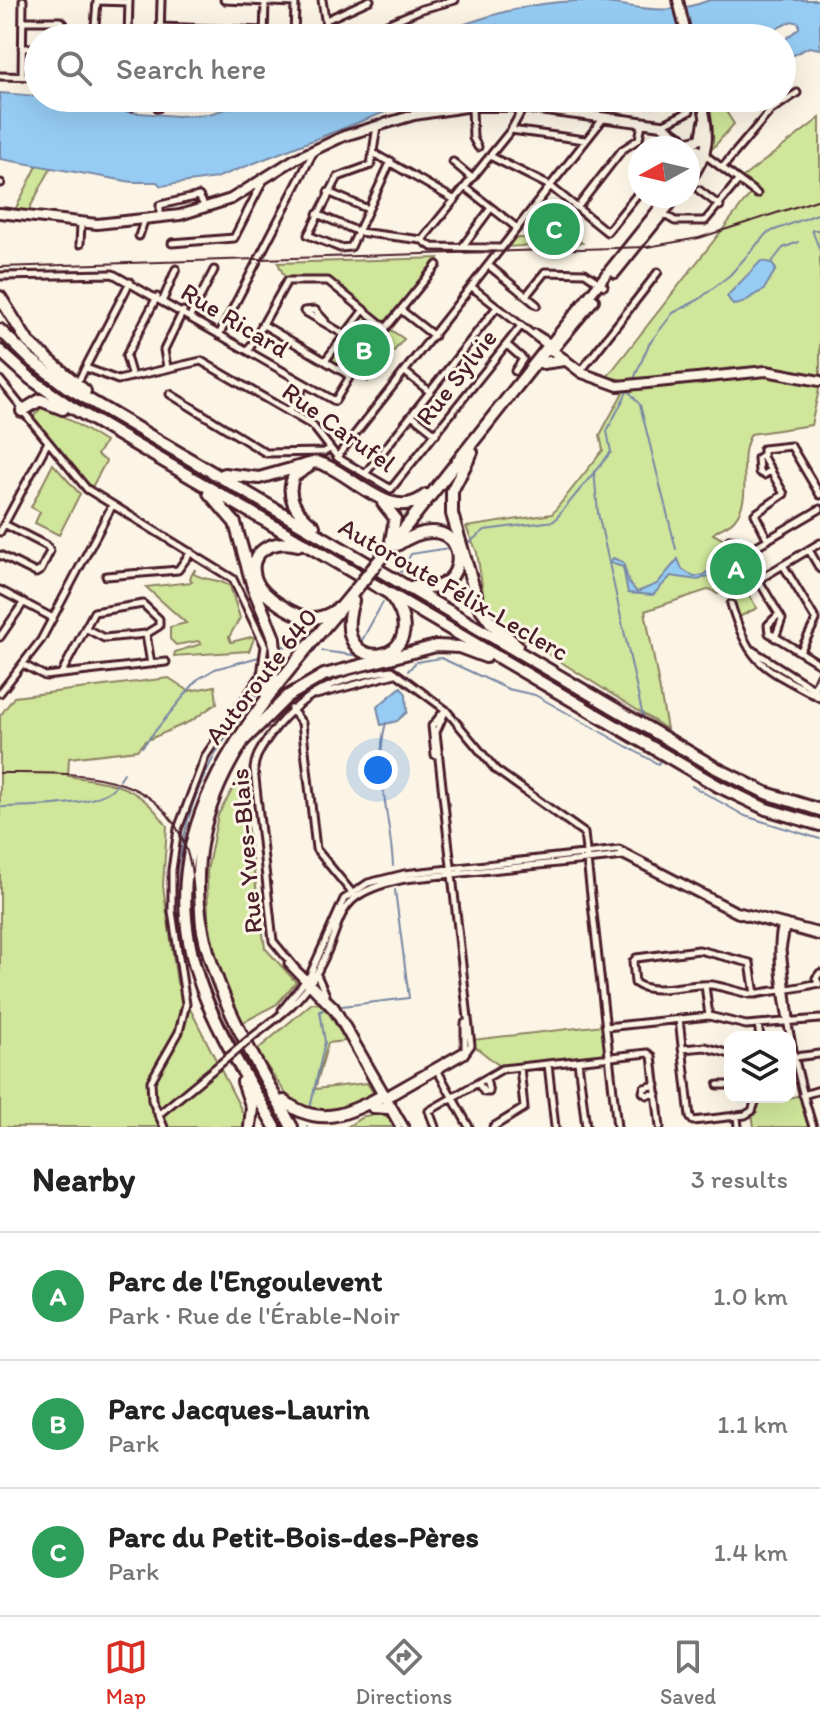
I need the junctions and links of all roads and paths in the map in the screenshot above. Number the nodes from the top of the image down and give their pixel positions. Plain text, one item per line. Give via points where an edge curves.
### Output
1 (23, 0) edge
2 (161, 0) edge
3 (224, 0) edge
4 (323, 0) edge
5 (370, 0) edge
6 (455, 0) edge
7 (129, 1) edge
8 (265, 1) edge
9 (295, 2) edge
10 (441, 2) edge
11 (678, 2) edge
12 (326, 20) junction
13 (23, 21) junction
14 (63, 24) edge
15 (95, 24) edge
16 (128, 24) edge
17 (160, 24) edge
18 (264, 24) edge
19 (294, 24) edge
20 (326, 24) edge
21 (388, 24) edge
22 (684, 24) edge
23 (22, 48) joint
24 (0, 76) edge
25 (22, 76) joint
26 (433, 112) edge
27 (472, 112) edge
28 (520, 112) edge
29 (556, 112) edge
30 (688, 112) edge
31 (703, 112) edge
32 (705, 112) edge
33 (770, 112) edge
34 (603, 119) junction
35 (704, 122) junction
36 (642, 124) junction
37 (662, 125) junction
38 (377, 126) junction
39 (511, 130) junction
40 (681, 136) edge
41 (700, 139) edge
42 (586, 140) junction
43 (478, 147) dead end
44 (315, 149) junction
45 (700, 151) edge
46 (703, 153) junction
47 (375, 154) junction
48 (490, 156) junction
49 (700, 157) edge
50 (700, 159) edge
51 (391, 161) junction
52 (453, 162) dead end
53 (722, 168) junction
54 (264, 178) junction
55 (472, 178) junction
56 (738, 181) junction
57 (550, 186) junction
58 (465, 187) junction
59 (700, 191) edge
60 (328, 192) junction
61 (757, 194) dead end
62 (455, 200) junction
63 (628, 206) edge
64 (720, 206) junction
65 (205, 208) junction
66 (491, 208) junction
67 (577, 208) junction
68 (660, 208) edge
69 (668, 208) edge
70 (368, 209) junction
71 (0, 213) edge
72 (317, 214) junction
73 (663, 214) junction
74 (160, 219) junction
75 (144, 221) junction
76 (81, 224) junction
77 (517, 228) junction
78 (359, 232) junction
79 (139, 236) dead end
80 (422, 240) junction
81 (172, 243) dead end
82 (80, 244) dead end
83 (463, 246) junction
84 (501, 248) junction
85 (437, 265) dead end
86 (488, 265) junction
87 (176, 269) dead end
88 (214, 270) dead end
89 (658, 272) dead end
90 (0, 276) edge
91 (130, 282) junction
92 (602, 285) junction
93 (472, 287) junction
94 (526, 296) junction
95 (0, 297) edge
96 (160, 298) junction
97 (537, 305) dead end
98 (497, 307) junction
99 (401, 310) junction
100 (183, 311) junction
101 (363, 311) junction
102 (190, 317) junction
103 (325, 321) dead end
104 (262, 324) junction
105 (523, 327) junction
106 (0, 330) edge
107 (219, 335) junction
108 (345, 335) junction
109 (434, 336) junction
110 (564, 337) junction
111 (507, 345) junction
112 (548, 350) junction
113 (0, 351) edge
114 (248, 351) junction
115 (566, 358) junction
116 (325, 361) junction
117 (167, 367) junction
118 (86, 368) junction
119 (582, 370) junction
120 (515, 371) dead end
121 (405, 372) junction
122 (132, 377) junction
123 (80, 378) dead end
124 (0, 380) edge
125 (820, 381) edge
126 (305, 384) junction
127 (430, 392) junction
128 (170, 394) dead end
129 (22, 409) junction
130 (289, 412) junction
131 (114, 415) junction
132 (411, 415) junction
133 (113, 432) junction
134 (436, 434) junction
135 (45, 439) junction
136 (328, 446) junction
137 (472, 452) junction
138 (762, 455) junction
139 (337, 457) junction
140 (204, 467) junction
141 (771, 470) junction
142 (365, 474) junction
143 (189, 476) junction
144 (443, 481) junction
145 (390, 489) joint
146 (820, 495) edge
147 (112, 506) junction
148 (820, 509) edge
149 (4, 524) junction
150 (0, 532) edge
151 (768, 540) junction
152 (820, 543) edge
153 (394, 546) junction
154 (739, 547) dead end
155 (343, 549) junction
156 (316, 550) junction
157 (809, 550) junction
158 (191, 552) junction
159 (743, 554) junction
160 (0, 555) edge
161 (783, 565) junction
162 (820, 569) edge
163 (106, 576) dead end
164 (758, 580) junction
165 (401, 583) junction
166 (0, 590) edge
167 (387, 592) junction
168 (24, 602) junction
169 (348, 604) junction
170 (731, 604) dead end
171 (779, 614) junction
172 (53, 618) junction
173 (3, 627) edge
174 (85, 628) junction
175 (146, 634) junction
176 (0, 637) edge
177 (775, 638) junction
178 (800, 652) junction
179 (166, 662) dead end
180 (151, 664) junction
181 (820, 664) edge
182 (24, 665) junction
183 (551, 671) junction
184 (525, 673) junction
185 (61, 674) junction
186 (819, 677) edge
187 (814, 692) edge
188 (0, 693) edge
189 (292, 710) junction
190 (446, 710) junction
191 (244, 730) junction
192 (242, 742) junction
193 (820, 810) edge
194 (818, 825) edge
195 (586, 842) junction
196 (598, 852) junction
197 (586, 856) junction
198 (648, 866) junction
199 (449, 871) junction
200 (354, 894) junction
201 (784, 927) junction
202 (820, 934) edge
203 (820, 973) edge
204 (316, 974) junction
205 (308, 983) junction
206 (819, 984) edge
207 (705, 985) junction
208 (786, 988) junction
209 (755, 994) junction
210 (327, 997) junction
211 (709, 1016) junction
212 (679, 1019) junction
213 (820, 1019) edge
214 (790, 1020) junction
215 (758, 1024) junction
216 (606, 1027) junction
217 (759, 1031) edge
218 (791, 1031) edge
219 (224, 1036) junction
220 (682, 1049) junction
221 (724, 1052) edge
222 (820, 1053) edge
223 (609, 1057) junction
224 (796, 1057) edge
225 (578, 1061) junction
226 (796, 1062) edge
227 (257, 1064) junction
228 (548, 1064) junction
229 (520, 1067) junction
230 (437, 1069) junction
231 (486, 1079) junction
232 (478, 1083) junction
233 (656, 1085) junction
234 (718, 1085) dead end
235 (724, 1085) edge
236 (820, 1090) edge
237 (657, 1094) junction
238 (803, 1095) junction
239 (453, 1097) junction
240 (386, 1099) junction
241 (755, 1103) edge
242 (158, 1115) junction
243 (737, 1116) junction
244 (164, 1127) edge
245 (250, 1127) edge
246 (275, 1127) edge
247 (292, 1127) edge
248 (337, 1127) edge
249 (402, 1127) edge
250 (435, 1127) edge
251 (469, 1127) edge
252 (493, 1127) edge
253 (555, 1127) edge
254 (586, 1127) edge
255 (617, 1127) edge
256 (660, 1127) edge
257 (738, 1127) edge
258 (813, 1127) edge

1 - 13 street
2 - 17 street
3 - 8 street
4 - 12 street
5 - 12 street
6 - 10 street
7 - 15 street via 97,1
7 - 16 street
8 - 9 street
8 - 18 street
9 - 19 street
10 - 21 street
11 - 22 main road
12 - 20 street
13 - 14 street
13 - 23 street
23 - 25 street
24 - 25 street
26 - 38 main road
27 - 43 street
28 - 39 street
29 - 34 main road
30 - 37 street
31 - 35 main road
32 - 46 main road via 709,126
33 - 53 street
34 - 36 main road
34 - 42 street
35 - 41 main road
35 - 46 main road
36 - 37 main road
36 - 67 street via 639,139 622,150
37 - 40 main road
38 - 44 main road
38 - 47 street
39 - 42 street
39 - 48 street
42 - 57 street
44 - 54 main road
44 - 107 street
45 - 46 main road
46 - 49 main road
46 - 50 main road
46 - 53 street
47 - 51 street
47 - 60 street via 371,165 343,172
48 - 55 street
48 - 57 street
51 - 62 street
51 - 70 street
52 - 55 street
53 - 56 street
54 - 65 main road
54 - 81 street via 234,238
55 - 58 street
56 - 61 street
56 - 64 street
57 - 67 street
57 - 77 street
58 - 62 street
58 - 66 street
59 - 64 street
60 - 70 street
60 - 72 street
62 - 80 street
63 - 67 street via 607,232
64 - 73 street via 702,222 675,221
65 - 74 main road
65 - 74 street via 199,196 186,197 160,205
66 - 77 street
66 - 83 street
68 - 92 main road
69 - 73 main road
70 - 78 street
71 - 76 main road
72 - 78 street
72 - 78 street via 308,235 344,249
73 - 92 main road
74 - 75 main road
75 - 76 main road
75 - 79 street
76 - 82 street
77 - 84 street
78 - 80 street
80 - 83 street via 432,247
83 - 84 street
84 - 86 street
85 - 99 street
86 - 93 street
86 - 94 street
87 - 96 street
88 - 102 street
89 - 119 street
90 - 91 street, Rue Ricard via 97,272
91 - 96 street, Rue Ricard
91 - 118 street
92 - 94 street via 585,273 545,272
92 - 110 main road
92 - 112 main road
93 - 98 street
93 - 109 street
94 - 97 street
95 - 131 highway via 31,345
96 - 100 street, Rue Ricard
96 - 122 street via 126,356
98 - 105 street
98 - 127 street
99 - 101 street via 386,328
99 - 109 street
100 - 102 street, Rue Ricard
100 - 117 street via 164,350
101 - 104 street via 328,281 287,281
101 - 108 street
102 - 107 street, Rue Ricard
103 - 108 street
104 - 114 street
104 - 116 street
105 - 111 street, Rue Sylvie
105 - 112 street
106 - 131 highway, Autoroute Félix-Leclerc via 50,375
107 - 114 street, Rue Ricard
108 - 116 street
109 - 121 street
110 - 112 main road
110 - 115 main road
111 - 120 street via 523,360
111 - 134 street, Rue Sylvie
112 - 115 highway
112 - 115 main road
112 - 137 highway, Autoroute 640
112 - 144 highway, Autoroute 640
113 - 133 highway, Autoroute Félix-Leclerc via 46,390
114 - 126 street, Rue Ricard
115 - 119 main road
116 - 126 street, Rue Ricard via 349,376 333,401
117 - 122 street, Rue Carufel
117 - 130 street, Rue Carufel via 201,361
118 - 122 street, Rue Carufel via 118,380
118 - 123 street
119 - 125 main road via 628,387 766,371
121 - 127 street
121 - 139 street
124 - 129 street
126 - 130 street
127 - 132 street
128 - 136 street via 266,453
129 - 133 highway via 47,401
129 - 135 street
130 - 136 street, Rue Carufel via 314,427
131 - 140 highway, Autoroute Félix-Leclerc
132 - 134 street
132 - 142 street
133 - 143 highway, Autoroute Félix-Leclerc
134 - 145 street, Rue Sylvie
135 - 147 street via 84,486
135 - 149 street
136 - 139 street, Rue Carufel
137 - 153 highway, Autoroute 640
137 - 183 highway via 450,506 476,599 492,624
138 - 141 street
138 - 141 street via 759,472
138 - 146 street via 766,448 791,446
139 - 142 street, Rue Carufel
140 - 144 highway via 252,479 318,462 402,506 417,502
140 - 155 highway, Autoroute Félix-Leclerc
141 - 151 street via 784,494 755,514
142 - 145 street, Rue Carufel
143 - 156 highway, Autoroute Félix-Leclerc
143 - 191 highway via 233,519 275,641 273,679
144 - 153 highway, Autoroute 640
147 - 158 street
147 - 172 street
148 - 151 street
149 - 150 street
149 - 160 street via 50,551 37,573
151 - 159 street
152 - 157 street
153 - 155 highway via 389,508 329,471 305,468 292,481 291,499 304,518
153 - 165 highway via 433,530 449,538 458,555 456,572 443,585 427,589
153 - 169 highway, Autoroute 640, bridge
154 - 159 street
155 - 165 highway, Autoroute Félix-Leclerc
156 - 167 highway, Autoroute Félix-Leclerc
156 - 169 highway via 285,541 269,544 255,560 256,581 267,594 307,617 324,616
157 - 161 street
157 - 162 street
158 - 163 street via 178,570
158 - 242 street via 237,584 265,655 258,681 201,763 179,825 171,903 186,1001 179,1032 152,1078 151,1098
159 - 164 street
161 - 164 street
161 - 178 street via 816,620
164 - 171 street
165 - 183 highway, Autoroute Félix-Leclerc
166 - 168 street
167 - 169 highway via 402,611 406,627 399,644 384,654 363,652 349,639
167 - 184 highway, Autoroute Félix-Leclerc
168 - 172 street
168 - 173 street
169 - 191 highway, Autoroute 640
169 - 192 highway, Autoroute 640
170 - 187 street via 747,649 764,666
171 - 177 street via 782,623
171 - 177 street via 768,627
172 - 182 street
173 - 176 street
174 - 175 street via 104,638
174 - 175 street via 99,609 143,604 160,623
174 - 185 street
175 - 180 street
177 - 178 street
178 - 181 street
179 - 180 street
180 - 185 street
182 - 185 street via 45,676
182 - 188 street
183 - 193 highway, Autoroute Félix-Leclerc via 745,784
184 - 192 highway via 463,648 423,648 309,681
184 - 194 highway, Autoroute Félix-Leclerc via 736,796
186 - 187 street
189 - 190 street, Rue Yves-Blais via 320,693 388,674 401,676
189 - 200 street via 302,723 317,852
189 - 205 street, Rue Yves-Blais via 255,759 254,775 272,937
190 - 195 street, Rue Yves-Blais via 496,770 578,826
190 - 199 street via 432,726
191 - 219 highway, Autoroute 640 via 201,806 186,887 194,960
192 - 227 highway, Autoroute 640 via 209,816 199,902 213,977
195 - 196 street, Rue Yves-Blais
195 - 197 street
196 - 197 street
196 - 198 street via 624,852
197 - 198 street via 624,856
197 - 199 street
197 - 216 street
198 - 201 street via 709,898
199 - 200 street via 379,879
199 - 230 street via 467,1045
200 - 204 street via 339,915
200 - 205 street via 335,913
201 - 202 street
201 - 208 street
203 - 206 street
204 - 205 street
204 - 210 street
205 - 210 street
205 - 240 street via 337,1017
205 - 242 street, bridge via 293,1005
206 - 208 street
207 - 209 street
207 - 209 street via 637,985 633,962 705,950 750,963
207 - 211 street
208 - 209 street
208 - 214 street
210 - 240 street
211 - 212 street
211 - 215 street
212 - 216 street
212 - 220 street
213 - 214 street
214 - 215 street
214 - 218 street
215 - 217 street
216 - 223 street
219 - 245 highway via 250,1099
219 - 246 highway, Autoroute 640
220 - 221 street
220 - 243 street via 693,1121
222 - 224 street
223 - 225 street
223 - 233 street via 648,1053
223 - 255 street
225 - 228 street
225 - 254 street
226 - 238 street
227 - 240 highway via 291,1111 314,1124 336,1122
227 - 247 highway, Autoroute 640
228 - 229 street
228 - 253 street
229 - 231 street via 502,1069
229 - 252 street via 524,1108
230 - 239 street
230 - 240 street
231 - 232 street
231 - 232 street via 489,1092
232 - 239 street
233 - 237 street
233 - 237 street via 643,1092
234 - 235 street
236 - 238 street
237 - 256 street
238 - 258 street
239 - 250 street via 429,1111
239 - 251 street
240 - 248 highway
240 - 249 street
241 - 243 street via 752,1111
242 - 244 street
243 - 257 street

